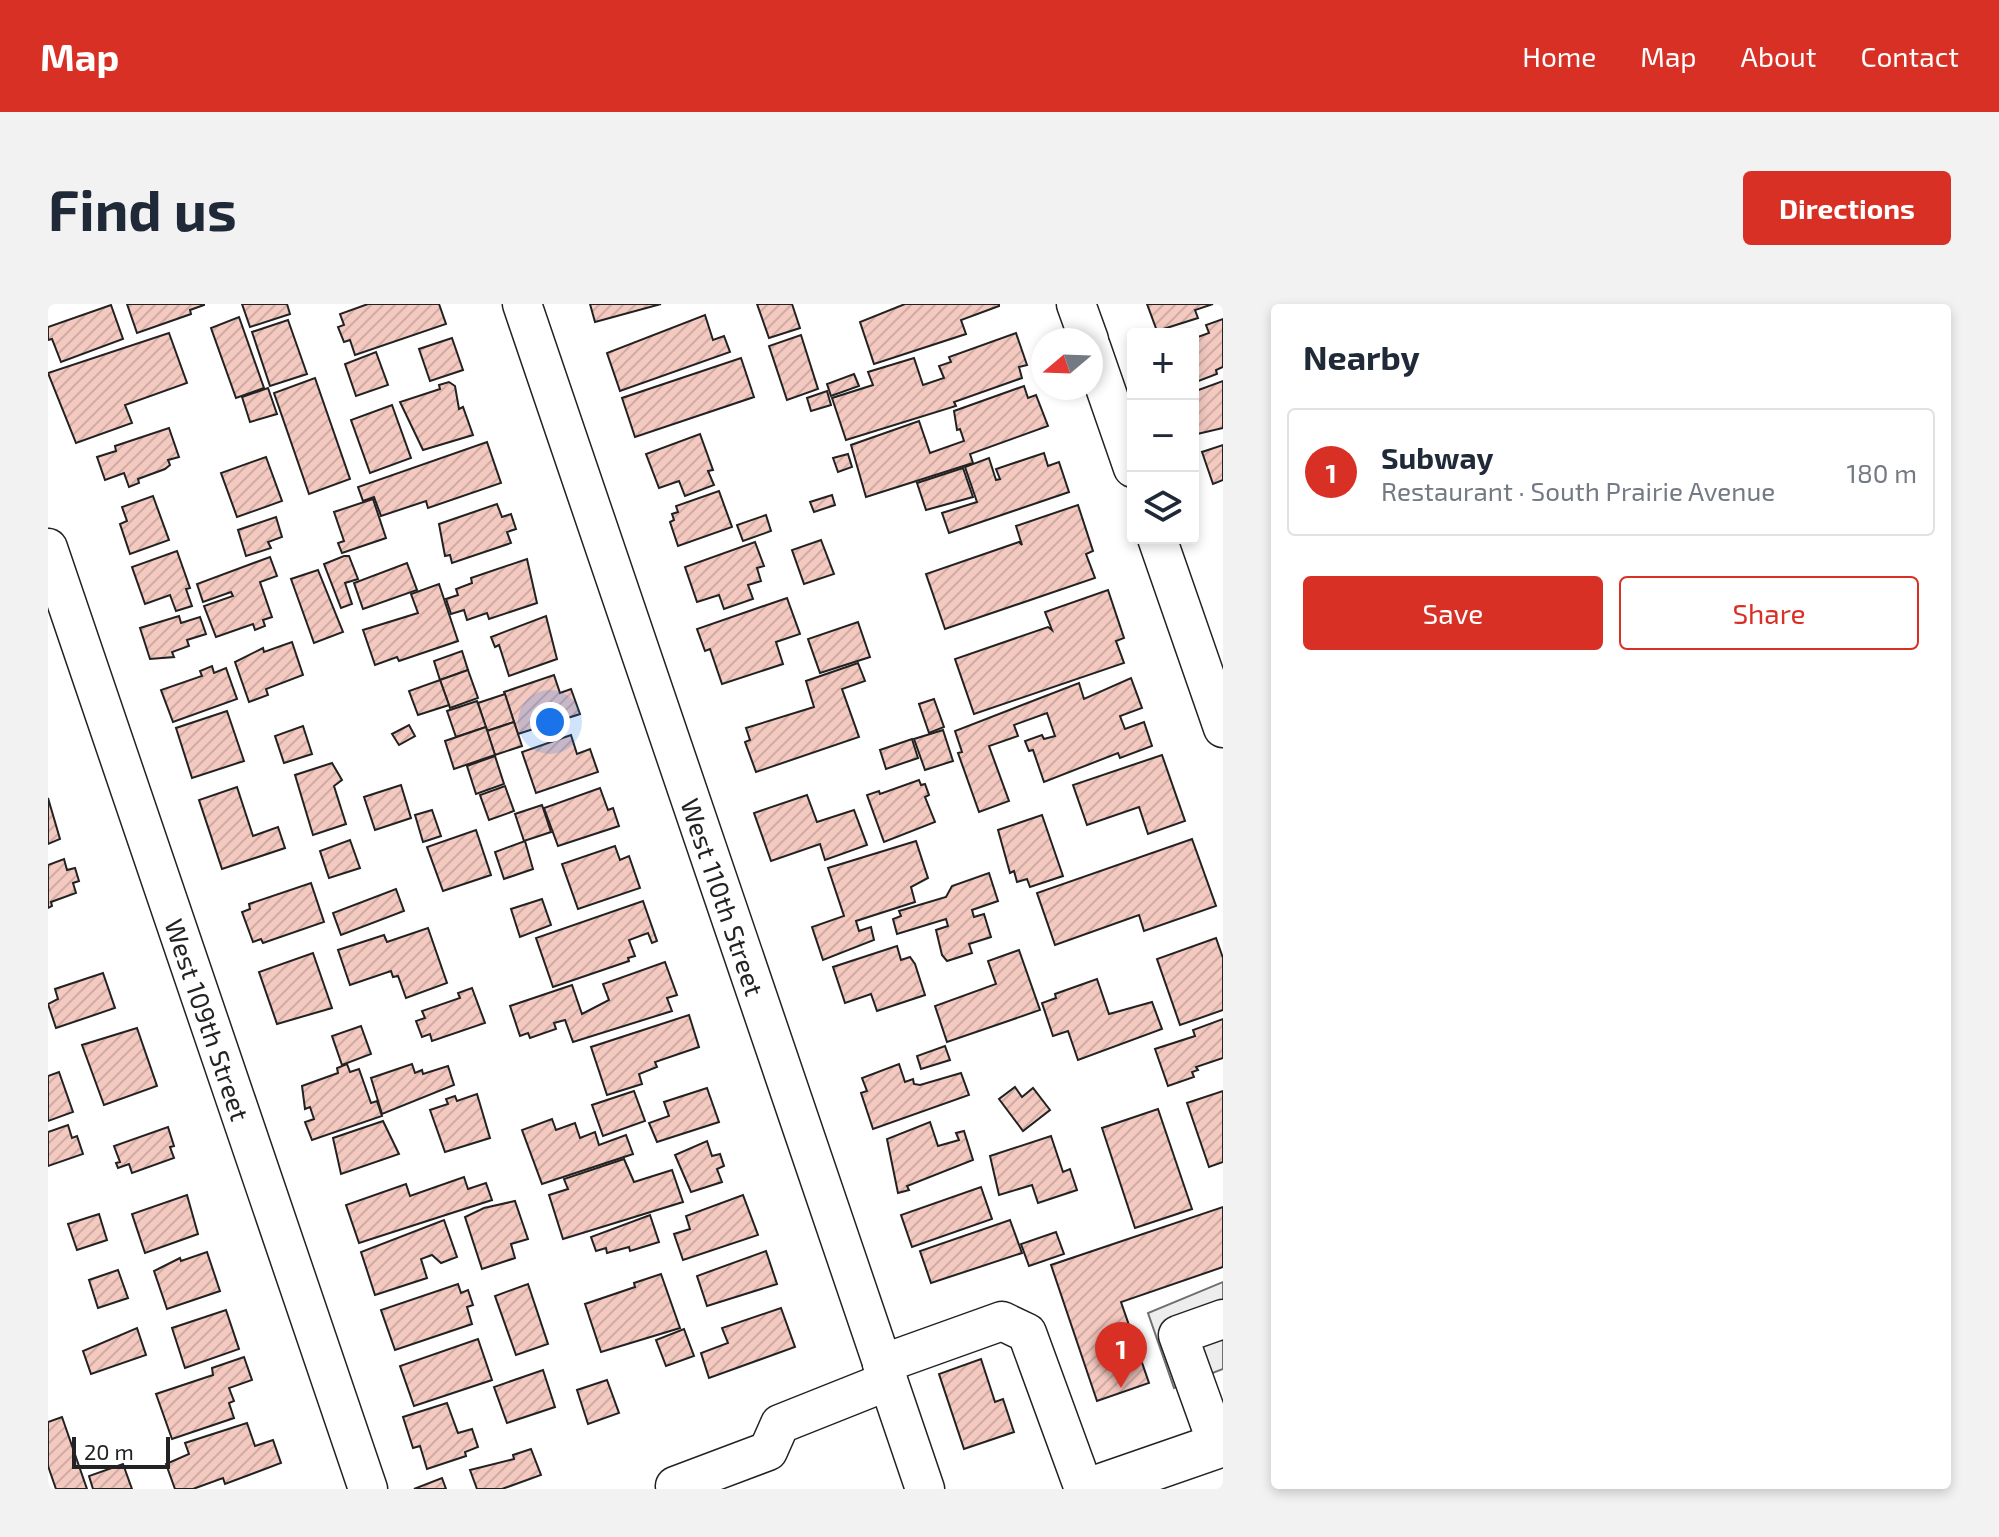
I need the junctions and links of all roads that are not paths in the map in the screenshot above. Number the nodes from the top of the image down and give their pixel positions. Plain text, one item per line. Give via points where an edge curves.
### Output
1 (522, 304) edge
2 (1076, 304) edge
3 (1085, 328) edge
4 (1103, 382) edge
5 (1127, 451) edge
6 (1159, 544) edge
7 (48, 548) edge
8 (1223, 728) edge
9 (1223, 1319) edge
10 (885, 1373) junction
11 (1220, 1445) edge
12 (675, 1486) dead end
13 (368, 1489) edge
14 (925, 1489) edge
15 (1084, 1489) edge
16 (1093, 1489) edge

1 - 10 street, West 110th Street
2 - 3 street
4 - 5 street
6 - 8 street
7 - 13 street, West 109th Street
9 - 11 street via 1178,1335
10 - 12 street via 780,1424 768,1451
10 - 14 street, West 110th Street
10 - 15 street via 1002,1321 1027,1333
11 - 16 main road

